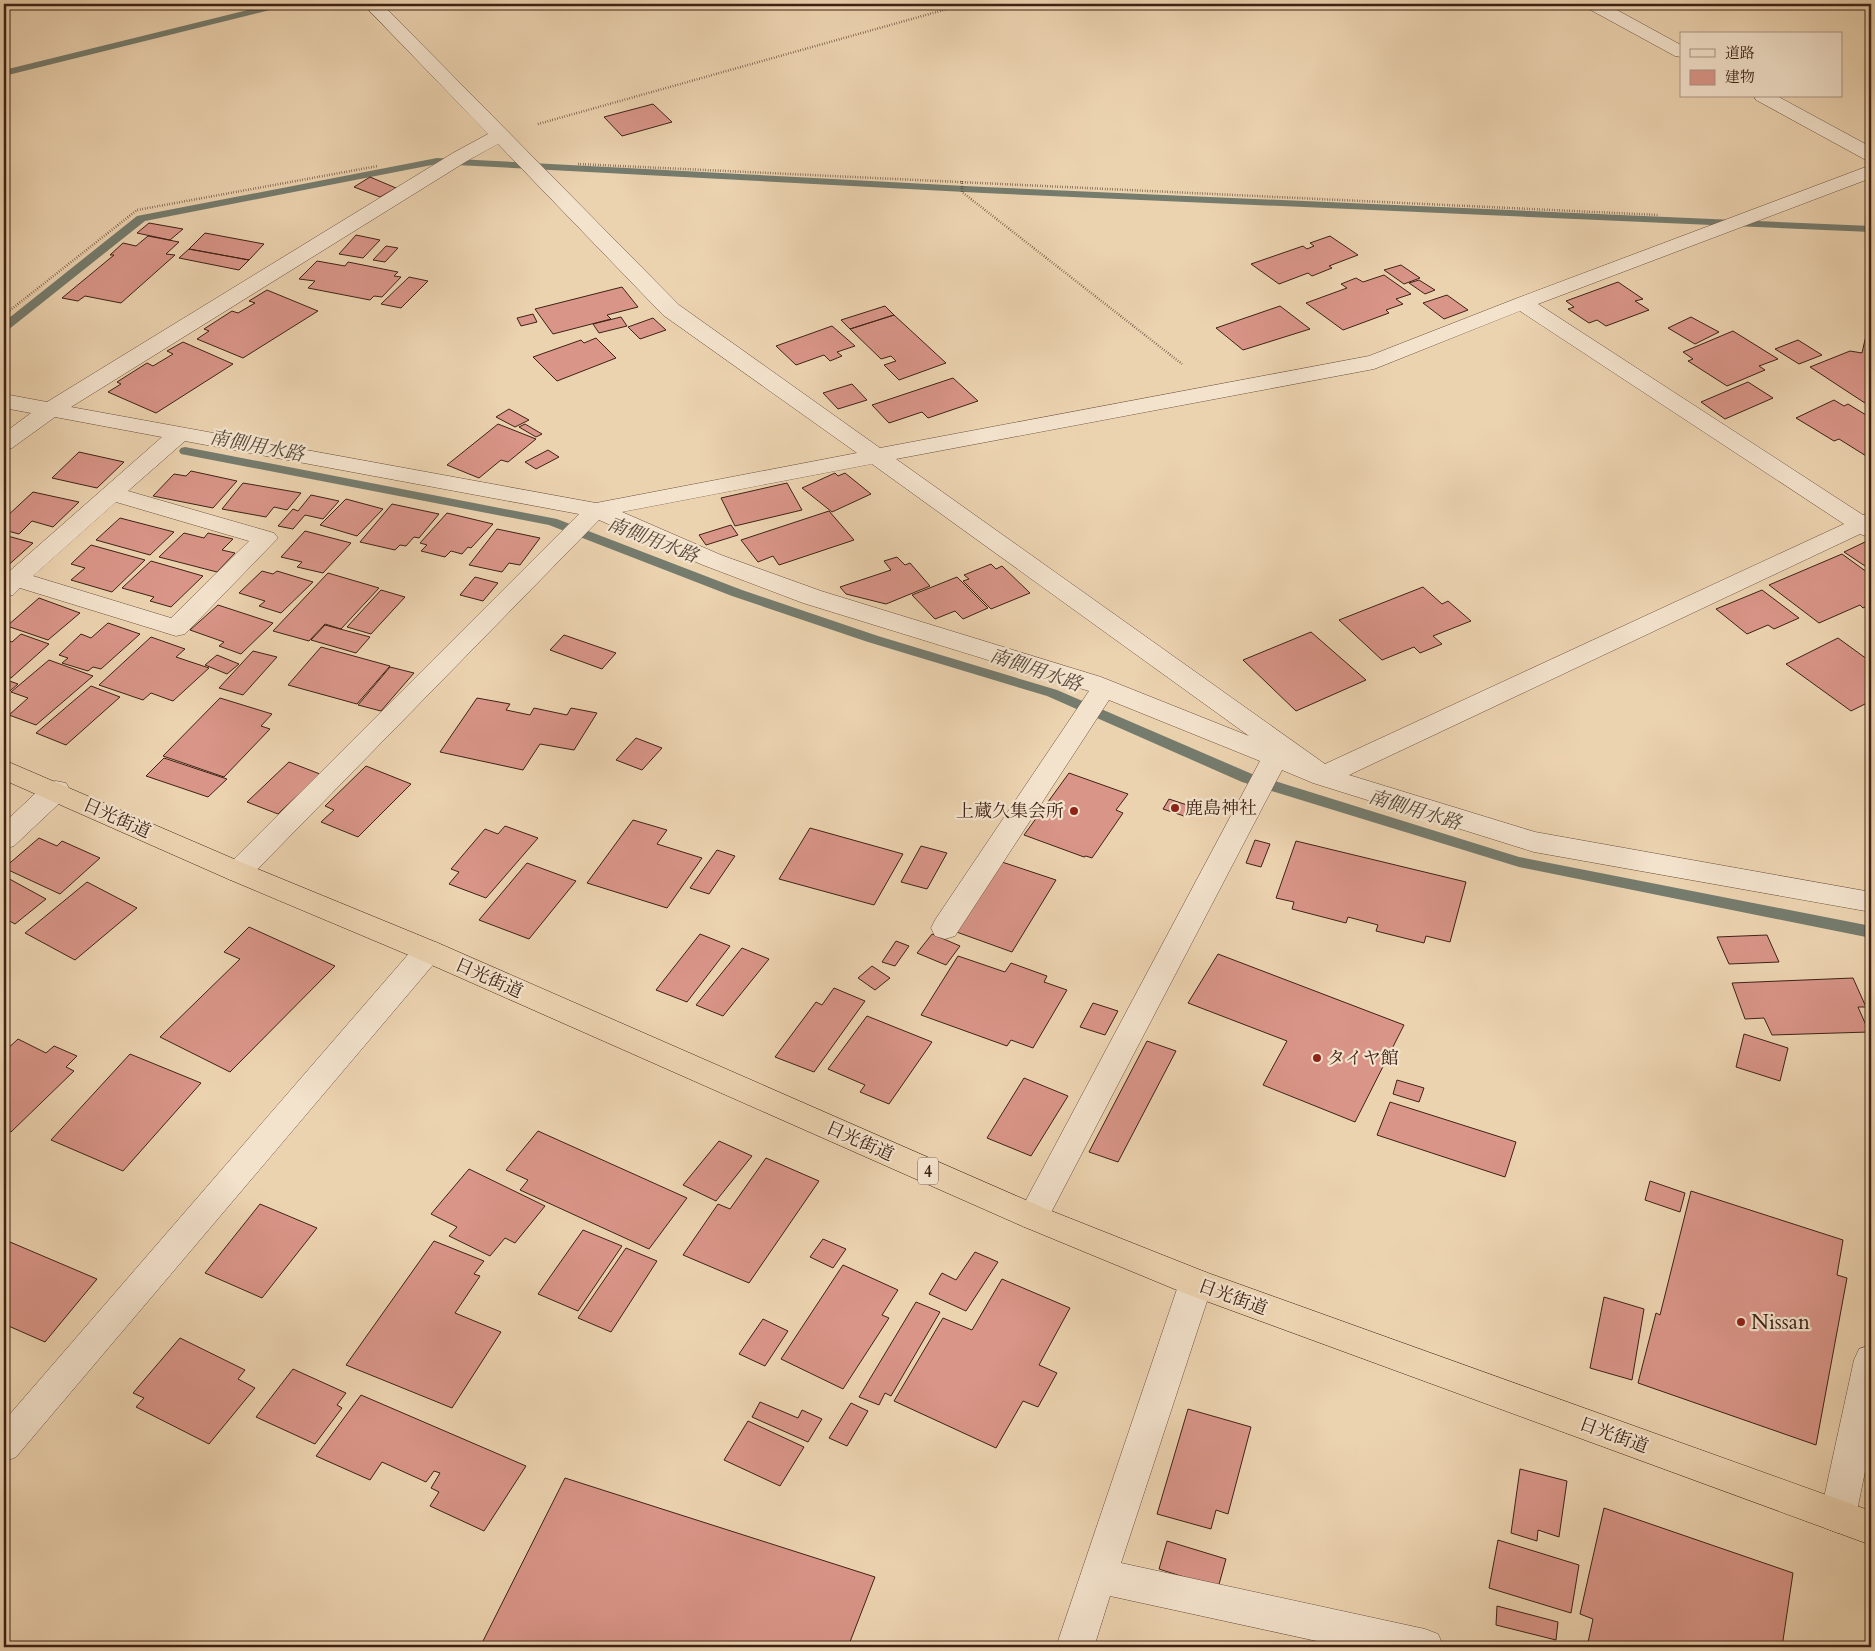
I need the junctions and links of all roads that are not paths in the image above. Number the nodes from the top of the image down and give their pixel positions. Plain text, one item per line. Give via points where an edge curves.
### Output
1 (372, 4) edge
2 (1593, 4) edge
3 (1680, 51) edge
4 (1767, 98) edge
5 (500, 135) junction
6 (1871, 155) edge
7 (1871, 171) edge
8 (1522, 303) junction
9 (4, 401) edge
10 (50, 410) junction
11 (179, 434) junction
12 (4, 443) edge
13 (876, 456) junction
14 (112, 494) junction
15 (591, 516) junction
16 (1868, 525) edge
17 (10, 585) edge
18 (1101, 693) junction
19 (1270, 766) junction
20 (4, 769) edge
21 (1323, 776) junction
22 (56, 790) junction
23 (4, 839) edge
24 (238, 872) junction
25 (1871, 902) edge
26 (946, 928) dead end
27 (428, 951) junction
28 (1033, 1217) junction
29 (1196, 1283) junction
30 (1871, 1360) edge
31 (4, 1446) edge
32 (1838, 1516) junction
33 (1871, 1528) edge
34 (1099, 1576) junction
35 (1075, 1647) edge
36 (1425, 1647) edge

1 - 5 street
2 - 3 street
4 - 6 street
5 - 10 street
5 - 13 street via 670,310
7 - 8 street
8 - 13 street via 1374,362
8 - 16 street
9 - 10 street
10 - 11 street
10 - 12 street
11 - 14 street
11 - 15 street
13 - 15 street
13 - 21 street
14 - 17 street
14 - 17 street via 266,538 176,628
15 - 18 street via 812,597
15 - 24 street
16 - 21 street
18 - 19 street
18 - 26 street
19 - 21 street
19 - 28 street
20 - 22 highway, 日光街道 / 4
21 - 25 street via 1534,842
22 - 23 street
22 - 24 highway, 日光街道 / 4
24 - 27 highway, 日光街道 / 4
27 - 28 highway, 日光街道 / 4
27 - 31 street
28 - 29 highway, 日光街道 / 4
29 - 32 highway, 日光街道 / 4
29 - 34 street
30 - 32 street
32 - 33 highway, 日光街道 / 4
34 - 35 street
34 - 36 street

